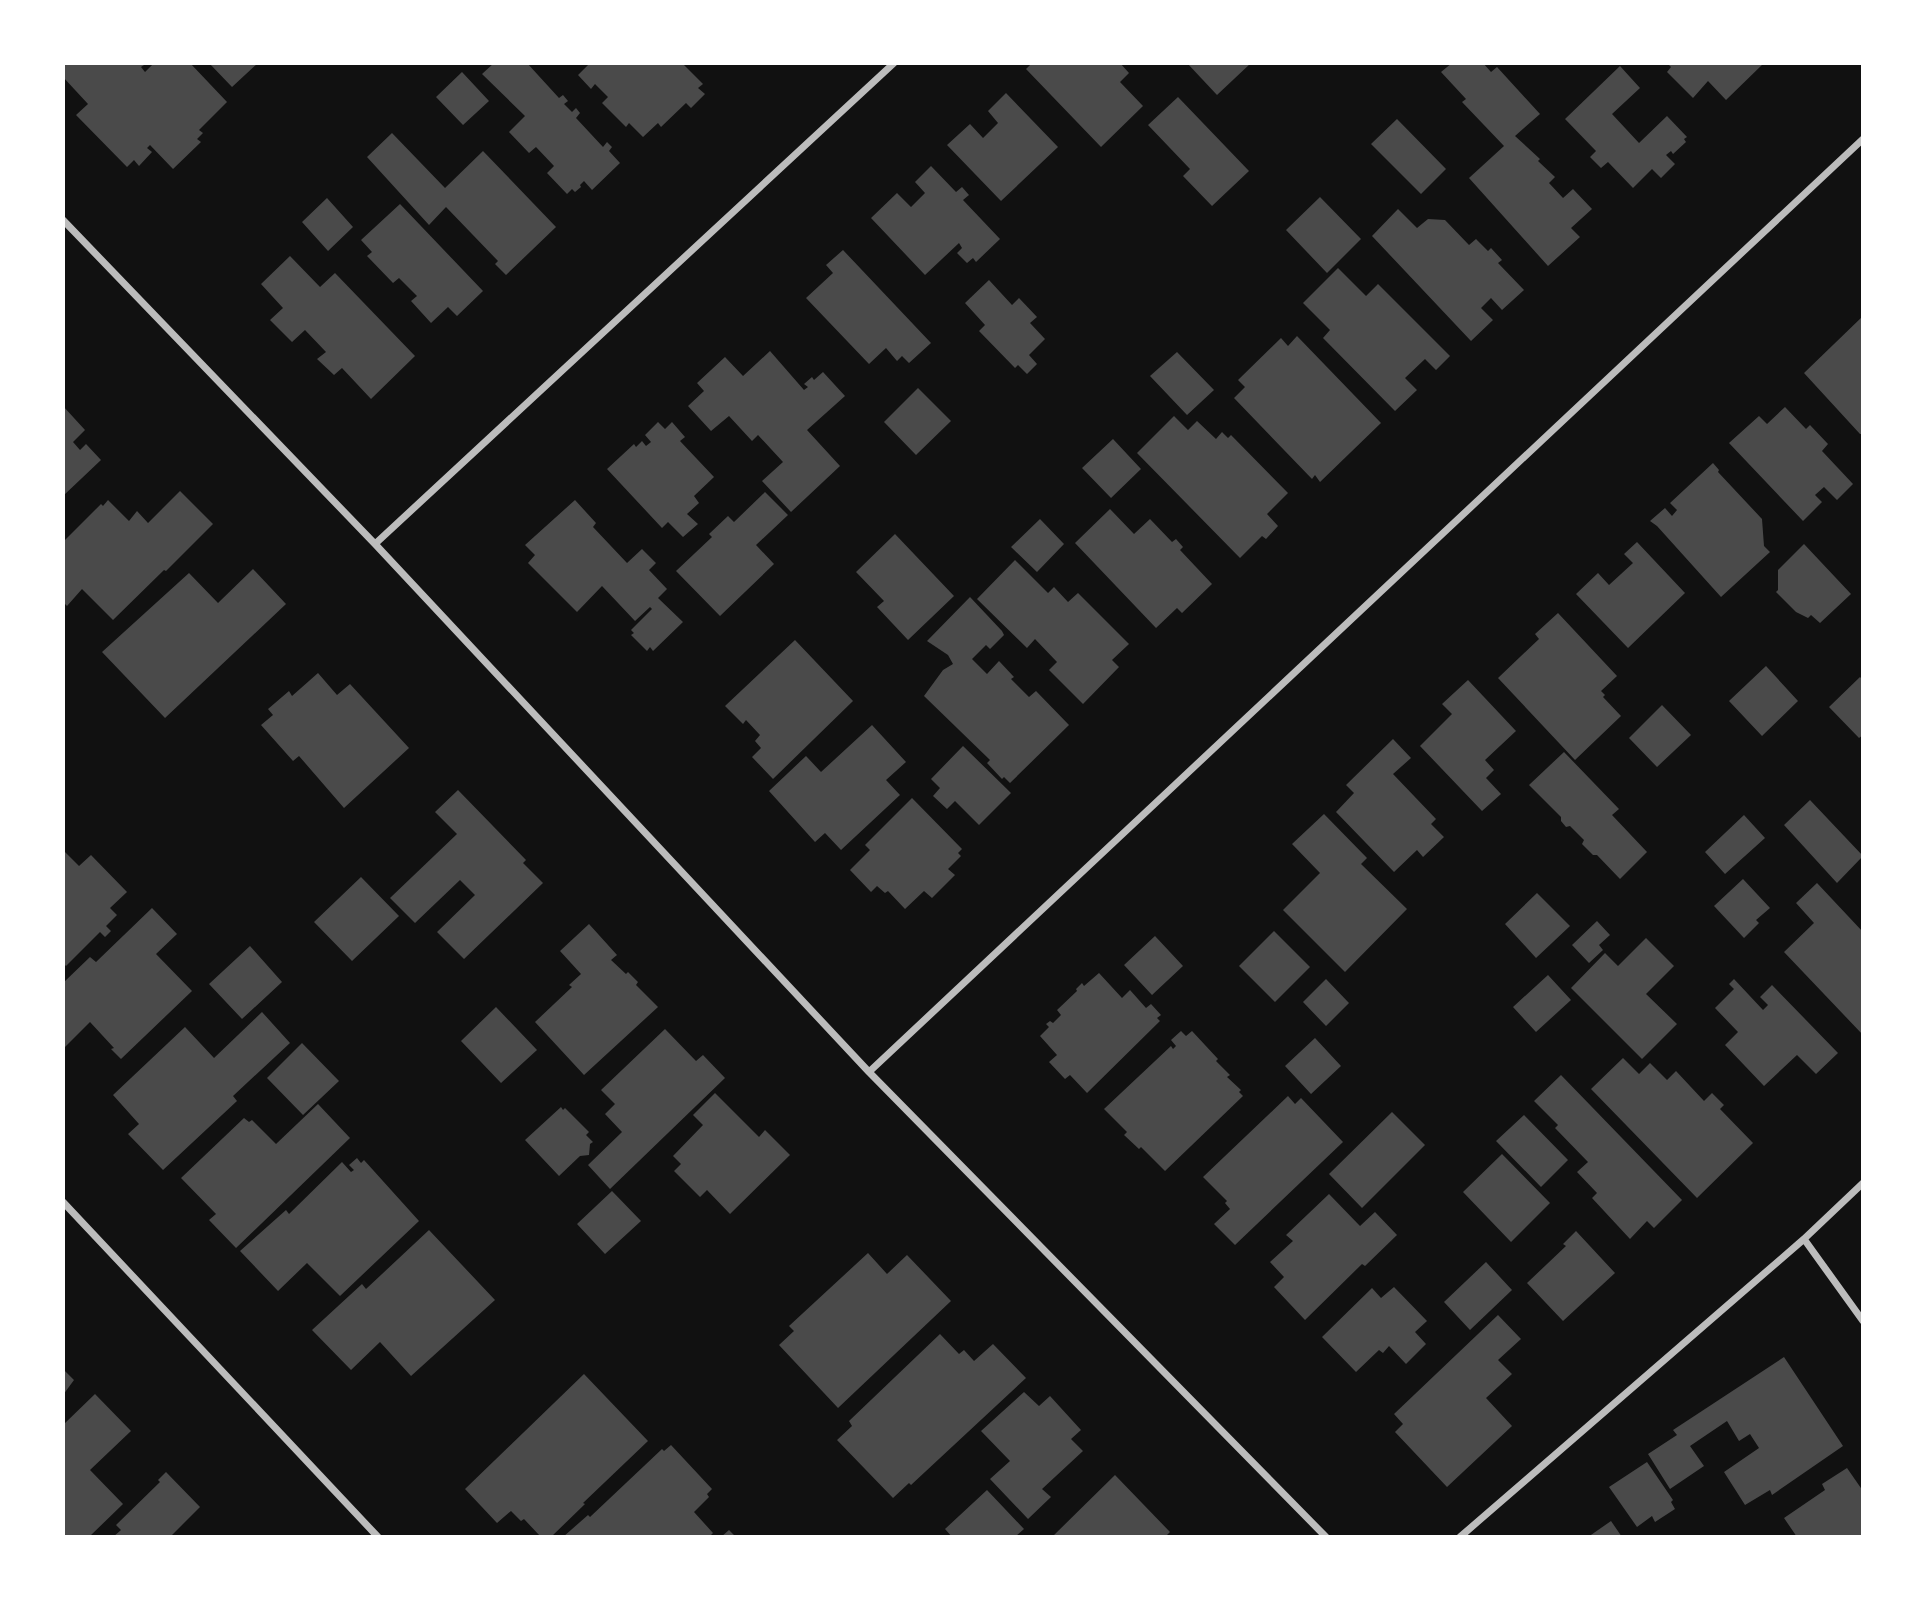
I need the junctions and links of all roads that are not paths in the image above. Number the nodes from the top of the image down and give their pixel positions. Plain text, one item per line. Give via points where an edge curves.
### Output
1 (894, 63) edge
2 (1863, 139) edge
3 (63, 220) edge
4 (375, 544) junction
5 (869, 1072) junction
6 (1863, 1183) edge
7 (63, 1202) edge
8 (1804, 1239) junction
9 (1863, 1321) edge
10 (378, 1537) edge
11 (1326, 1537) edge
12 (1460, 1537) edge

1 - 4 street
2 - 5 street
3 - 4 street
4 - 5 street
5 - 11 street
6 - 8 street
7 - 10 street
8 - 9 street
8 - 12 street

